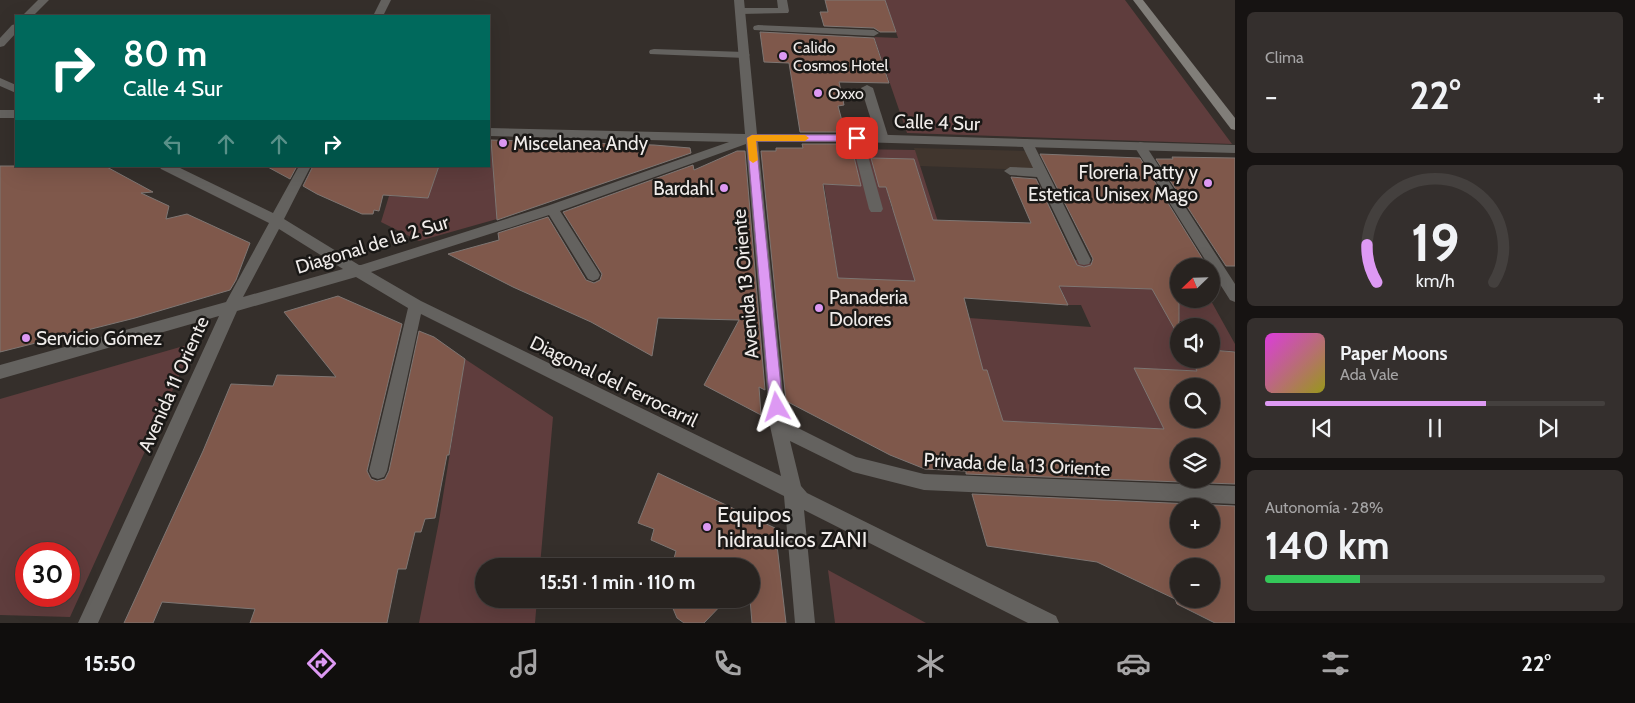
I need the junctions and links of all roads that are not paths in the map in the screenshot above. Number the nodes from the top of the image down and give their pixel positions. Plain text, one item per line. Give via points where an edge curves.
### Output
1 (44, 0) edge
2 (386, 0) edge
3 (782, 0) edge
4 (1138, 0) edge
5 (740, 5) edge
6 (29, 15) edge
7 (378, 15) edge
8 (758, 28) dead end
9 (15, 29) edge
10 (874, 33) dead end
11 (0, 44) edge
12 (654, 52) dead end
13 (744, 55) junction
14 (0, 81) edge
15 (867, 88) dead end
16 (15, 89) edge
17 (0, 114) edge
18 (15, 114) edge
19 (1235, 126) edge
20 (490, 132) edge
21 (752, 138) junction
22 (857, 138) junction
23 (883, 139) junction
24 (1027, 143) junction
25 (1140, 146) junction
26 (1235, 149) edge
27 (167, 167) edge
28 (304, 167) edge
29 (1010, 171) dead end
30 (1041, 173) junction
31 (552, 209) junction
32 (876, 209) dead end
33 (277, 222) junction
34 (1084, 260) dead end
35 (357, 271) junction
36 (593, 275) dead end
37 (1235, 296) edge
38 (416, 305) junction
39 (231, 307) junction
40 (0, 372) edge
41 (778, 426) junction
42 (378, 471) dead end
43 (793, 491) junction
44 (1235, 495) edge
45 (88, 623) edge
46 (805, 623) edge
47 (1049, 623) edge

1 - 6 street
2 - 7 street
3 - 5 street via 784,12
4 - 19 street
5 - 13 street, Avenida 13 Oriente
8 - 10 street
9 - 11 street
12 - 13 street
13 - 21 street, Avenida 13 Oriente
14 - 16 street
15 - 23 street
17 - 18 street
20 - 21 street, Calle 4 Sur
21 - 22 street, Calle 4 Sur
21 - 31 street, Diagonal de la 2 Sur
21 - 41 street, Avenida 13 Oriente
22 - 23 street, Calle 4 Sur
22 - 32 street
23 - 24 street, Calle 4 Sur
24 - 25 street, Calle 4 Sur
24 - 30 street
25 - 26 street, Calle 4 Sur
25 - 37 street
27 - 33 street, Diagonal del Ferrocarril
28 - 33 street, Avenida 11 Oriente
29 - 30 street
30 - 34 street
31 - 35 street, Diagonal de la 2 Sur
31 - 36 street
33 - 35 street, Diagonal del Ferrocarril
33 - 39 street, Avenida 11 Oriente
35 - 38 street, Diagonal del Ferrocarril
35 - 39 street, Diagonal de la 2 Sur
38 - 42 street
38 - 43 street, Diagonal del Ferrocarril
39 - 40 street, Diagonal de la 2 Sur
39 - 45 street, Avenida 11 Oriente
41 - 43 street, Avenida 13 Oriente
41 - 44 street, Privada de la 13 Oriente via 853,464 924,482
43 - 46 street, Avenida 13 Oriente
43 - 47 street, Diagonal del Ferrocarril via 801,499

